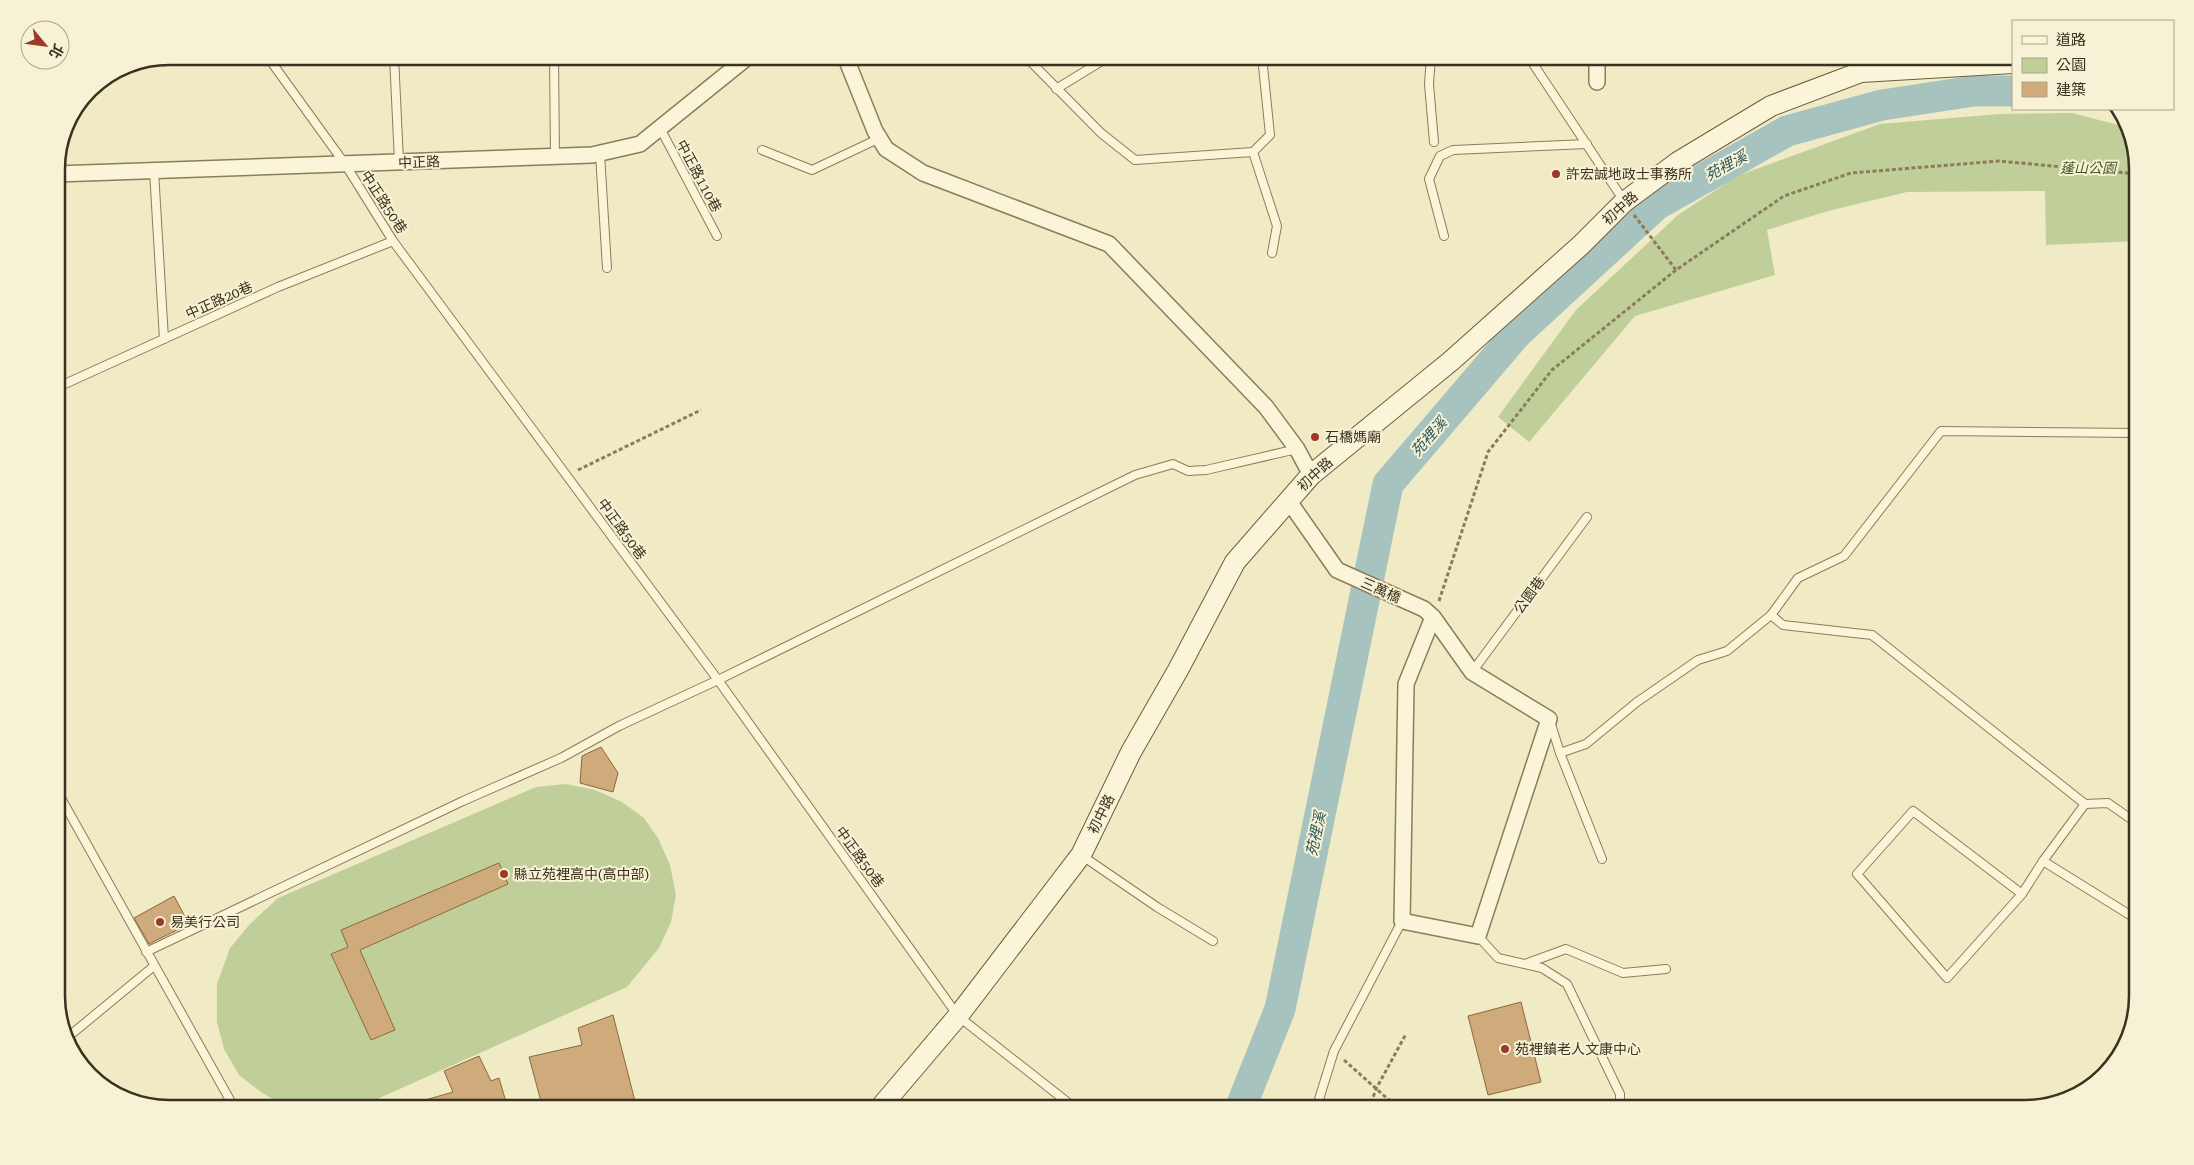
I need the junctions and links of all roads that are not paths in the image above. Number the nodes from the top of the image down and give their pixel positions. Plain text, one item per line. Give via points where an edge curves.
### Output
1 (274, 65) edge
2 (394, 65) edge
3 (554, 65) edge
4 (738, 65) edge
5 (851, 65) edge
6 (1033, 65) edge
7 (1095, 65) edge
8 (1263, 65) edge
9 (1430, 65) edge
10 (1534, 65) edge
11 (1597, 65) edge
12 (1994, 65) edge
13 (1597, 82) dead end
14 (1056, 89) junction
15 (660, 128) junction
16 (880, 138) junction
17 (1434, 142) dead end
18 (1586, 144) junction
19 (762, 150) dead end
20 (1253, 152) junction
21 (600, 154) junction
22 (554, 157) junction
23 (399, 162) junction
24 (345, 164) junction
25 (154, 171) junction
26 (65, 174) edge
27 (1624, 202) junction
28 (717, 236) dead end
29 (1444, 236) dead end
30 (393, 240) junction
31 (1272, 252) dead end
32 (607, 268) dead end
33 (164, 339) junction
34 (65, 384) edge
35 (2129, 433) edge
36 (1297, 449) junction
37 (1311, 475) junction
38 (1288, 500) junction
39 (1587, 517) dead end
40 (1429, 613) junction
41 (1771, 615) junction
42 (1472, 672) junction
43 (718, 680) junction
44 (1549, 720) junction
45 (1560, 753) junction
46 (2085, 804) junction
47 (65, 808) edge
48 (2129, 818) edge
49 (1081, 856) junction
50 (1602, 859) dead end
51 (2043, 861) junction
52 (2022, 894) junction
53 (2129, 914) edge
54 (1402, 921) junction
55 (1478, 936) junction
56 (1213, 941) dead end
57 (146, 952) junction
58 (1525, 964) junction
59 (154, 966) junction
60 (1666, 969) dead end
61 (958, 1016) junction
62 (72, 1034) edge
63 (230, 1100) edge
64 (887, 1100) edge
65 (1065, 1100) edge
66 (1319, 1100) edge
67 (1620, 1100) edge

1 - 24 lane, 中正路50巷
2 - 23 lane
3 - 22 lane
4 - 15 street, 中正路
5 - 16 street
6 - 14 lane
7 - 14 lane
8 - 20 lane via 1270,135
9 - 17 lane
10 - 18 lane
11 - 13 street
12 - 27 street, 初中路 via 1861,72 1771,106 1678,162
14 - 20 lane via 1101,133 1135,160
15 - 21 street, 中正路 via 640,144
15 - 28 lane, 中正路110巷
16 - 19 lane via 812,170
16 - 36 street via 886,149 923,174 1109,244 1266,407
18 - 27 lane
18 - 29 lane via 1453,150 1440,156 1430,179
20 - 31 lane via 1277,226
21 - 22 street, 中正路
21 - 32 lane
22 - 23 street, 中正路
23 - 24 street, 中正路
24 - 25 street, 中正路
24 - 30 lane, 中正路50巷
25 - 26 street, 中正路
25 - 33 lane
27 - 37 street, 初中路 via 1581,245 1451,361
30 - 33 lane, 中正路20巷
30 - 43 lane, 中正路50巷
33 - 34 lane, 中正路20巷
35 - 41 lane via 1940,431 1844,556 1798,578
36 - 37 street
36 - 43 lane via 1206,470 1188,471 1173,464 1135,475
37 - 38 street, 初中路
38 - 40 street, 三萬橋 via 1337,570
38 - 49 street, 初中路 via 1235,562 1131,752
39 - 42 lane, 公園巷
40 - 42 street
40 - 54 street via 1406,684
41 - 45 lane via 1727,652 1698,660 1637,702 1586,744
41 - 46 lane via 1783,625 1872,635
42 - 44 street
43 - 57 lane via 619,726 561,758 463,801
43 - 61 lane, 中正路50巷
44 - 45 lane
44 - 55 street
45 - 50 lane
46 - 48 lane via 2108,803
46 - 51 lane
47 - 57 lane
49 - 56 lane
49 - 61 street, 初中路
51 - 52 lane
51 - 53 lane
52 - 52 lane via 1913,811 1858,874 1947,978
54 - 55 street
54 - 66 lane via 1334,1051
55 - 58 lane via 1498,958
57 - 59 lane
58 - 60 lane via 1566,949 1623,974
58 - 67 lane via 1542,968 1567,984
59 - 62 lane
59 - 63 lane
61 - 64 street, 初中路
61 - 65 lane, 中正路50巷

